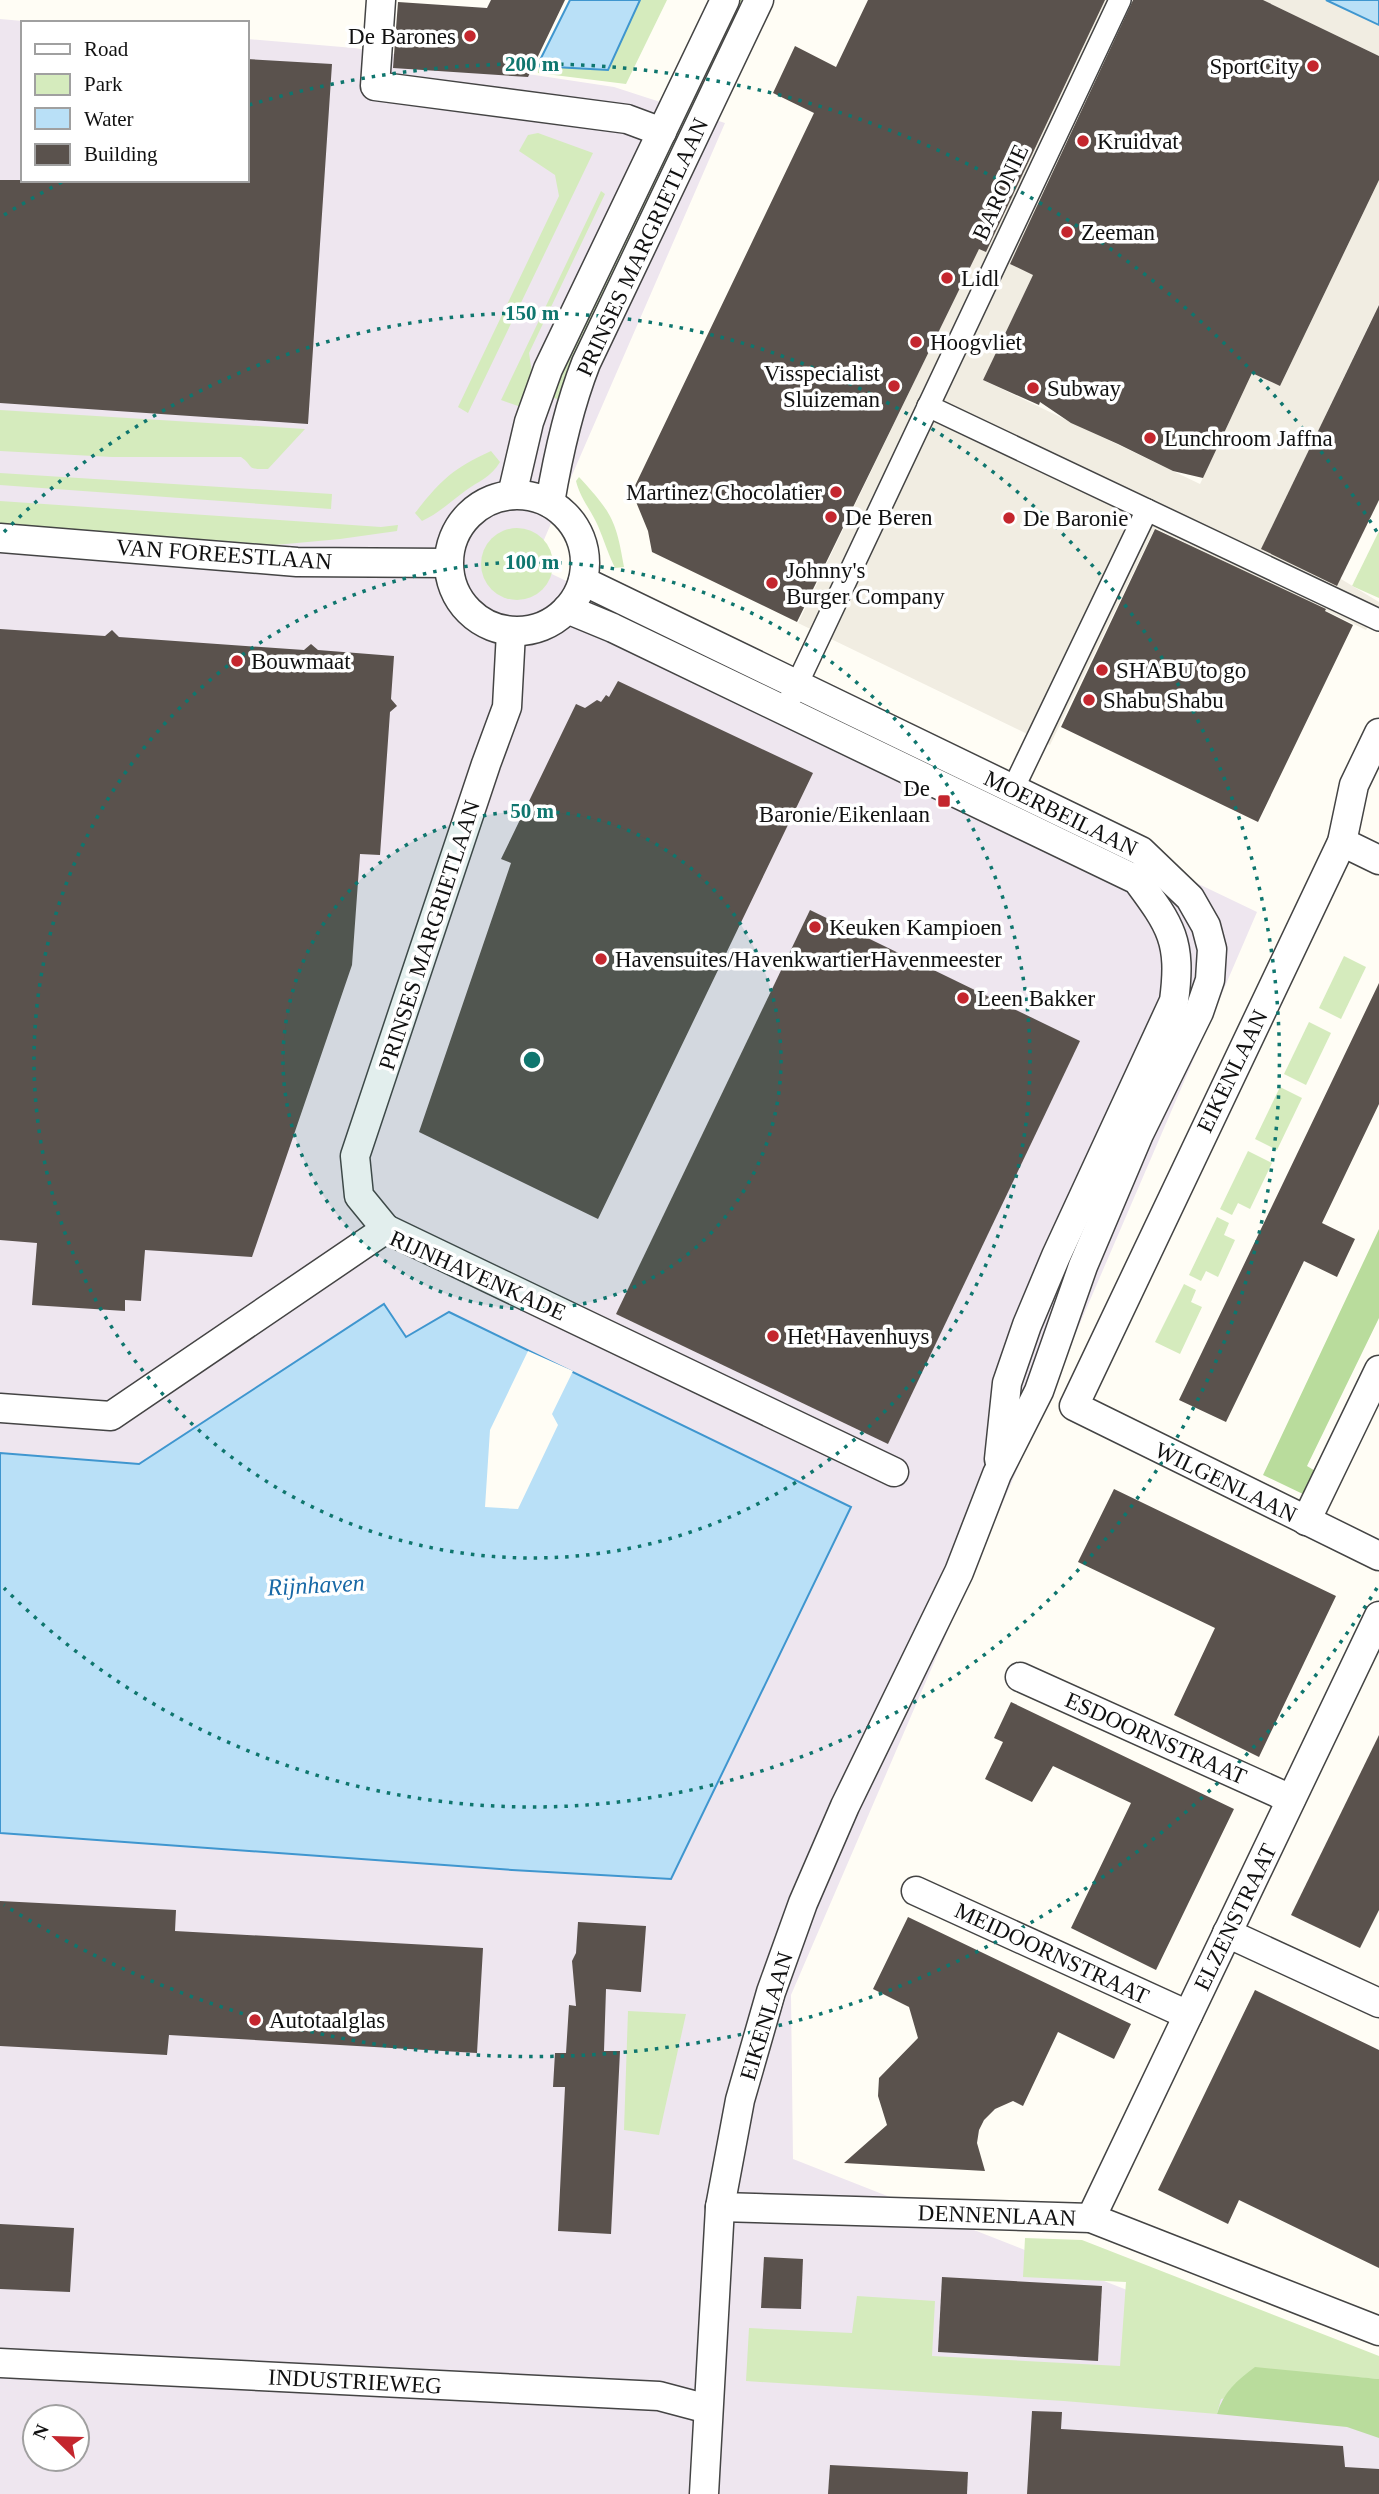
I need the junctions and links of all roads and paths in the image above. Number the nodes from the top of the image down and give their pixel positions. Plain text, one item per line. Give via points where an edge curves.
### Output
1 (381, 0) edge
2 (725, 0) edge
3 (760, 0) edge
4 (1120, 0) edge
5 (662, 132) junction
6 (928, 406) junction
7 (512, 495) junction
8 (550, 503) junction
9 (1147, 510) junction
10 (0, 538) edge
11 (448, 563) junction
12 (583, 581) junction
13 (567, 609) junction
14 (1377, 619) edge
15 (512, 632) junction
16 (797, 683) junction
17 (784, 711) junction
18 (1379, 733) edge
19 (1013, 789) junction
20 (1342, 842) junction
21 (1379, 860) edge
22 (386, 1229) junction
23 (1379, 1370) edge
24 (1074, 1406) joint
25 (0, 1408) edge
26 (894, 1472) dead end
27 (998, 1474) junction
28 (1306, 1521) junction
29 (1379, 1556) edge
30 (959, 1572) joint
31 (1379, 1616) edge
32 (1020, 1677) dead end
33 (1291, 1799) junction
34 (916, 1891) dead end
35 (1227, 1933) junction
36 (1379, 2003) edge
37 (1188, 2015) junction
38 (720, 2207) junction
39 (1091, 2218) junction
40 (1379, 2331) edge
41 (0, 2363) edge
42 (708, 2409) junction
43 (704, 2494) edge

1 - 5 street via 375,86 627,119
2 - 5 street, PRINSES MARGRIETLAAN
3 - 8 street, PRINSES MARGRIETLAAN via 586,363 563,432
4 - 6 street, BARONIE
5 - 7 street, PRINSES MARGRIETLAAN via 548,369 529,422
6 - 9 street
6 - 16 street, BARONIE
7 - 8 street
7 - 11 street via 483,504 467,516 455,533
8 - 12 street via 578,532 585,556
9 - 14 street
9 - 19 street
10 - 11 street, VAN FOREESTLAAN via 297,562
11 - 15 street via 453,588 466,610 487,625
12 - 13 street
12 - 16 street, MOERBEILAAN
13 - 15 street via 536,629
13 - 17 street, MOERBEILAAN
15 - 22 street, PRINSES MARGRIETLAAN via 507,707 355,1156 359,1196
16 - 17 street, BARONIE
16 - 19 street, MOERBEILAAN
17 - 27 street, MOERBEILAAN via 1137,880 1172,932 1179,970 1174,1001 1027,1325 1007,1383
18 - 20 street, EIKENLAAN via 1354,785
19 - 27 street, MOERBEILAAN via 1141,851 1191,898 1212,949 1210,980 1199,1012 1139,1134 1083,1266 1039,1391
20 - 21 street
20 - 24 street, EIKENLAAN
22 - 25 street, RIJNHAVENKADE via 111,1416
22 - 26 street, RIJNHAVENKADE
23 - 28 street
24 - 28 street, WILGENLAAN
27 - 30 street, MOERBEILAAN
28 - 29 street, WILGENLAAN
30 - 38 street, EIKENLAAN via 803,1903 740,2100
31 - 33 street, ELZENSTRAAT
32 - 33 street, ESDOORNSTRAAT
33 - 35 street, ELZENSTRAAT
34 - 37 street, MEIDOORNSTRAAT
35 - 36 street
35 - 37 street, ELZENSTRAAT
37 - 39 street, ELZENSTRAAT
38 - 39 street, DENNENLAAN
38 - 42 street, EIKENLAAN
39 - 40 street, DENNENLAAN
41 - 42 street, INDUSTRIEWEG via 659,2396
42 - 43 street, EIKENLAAN

